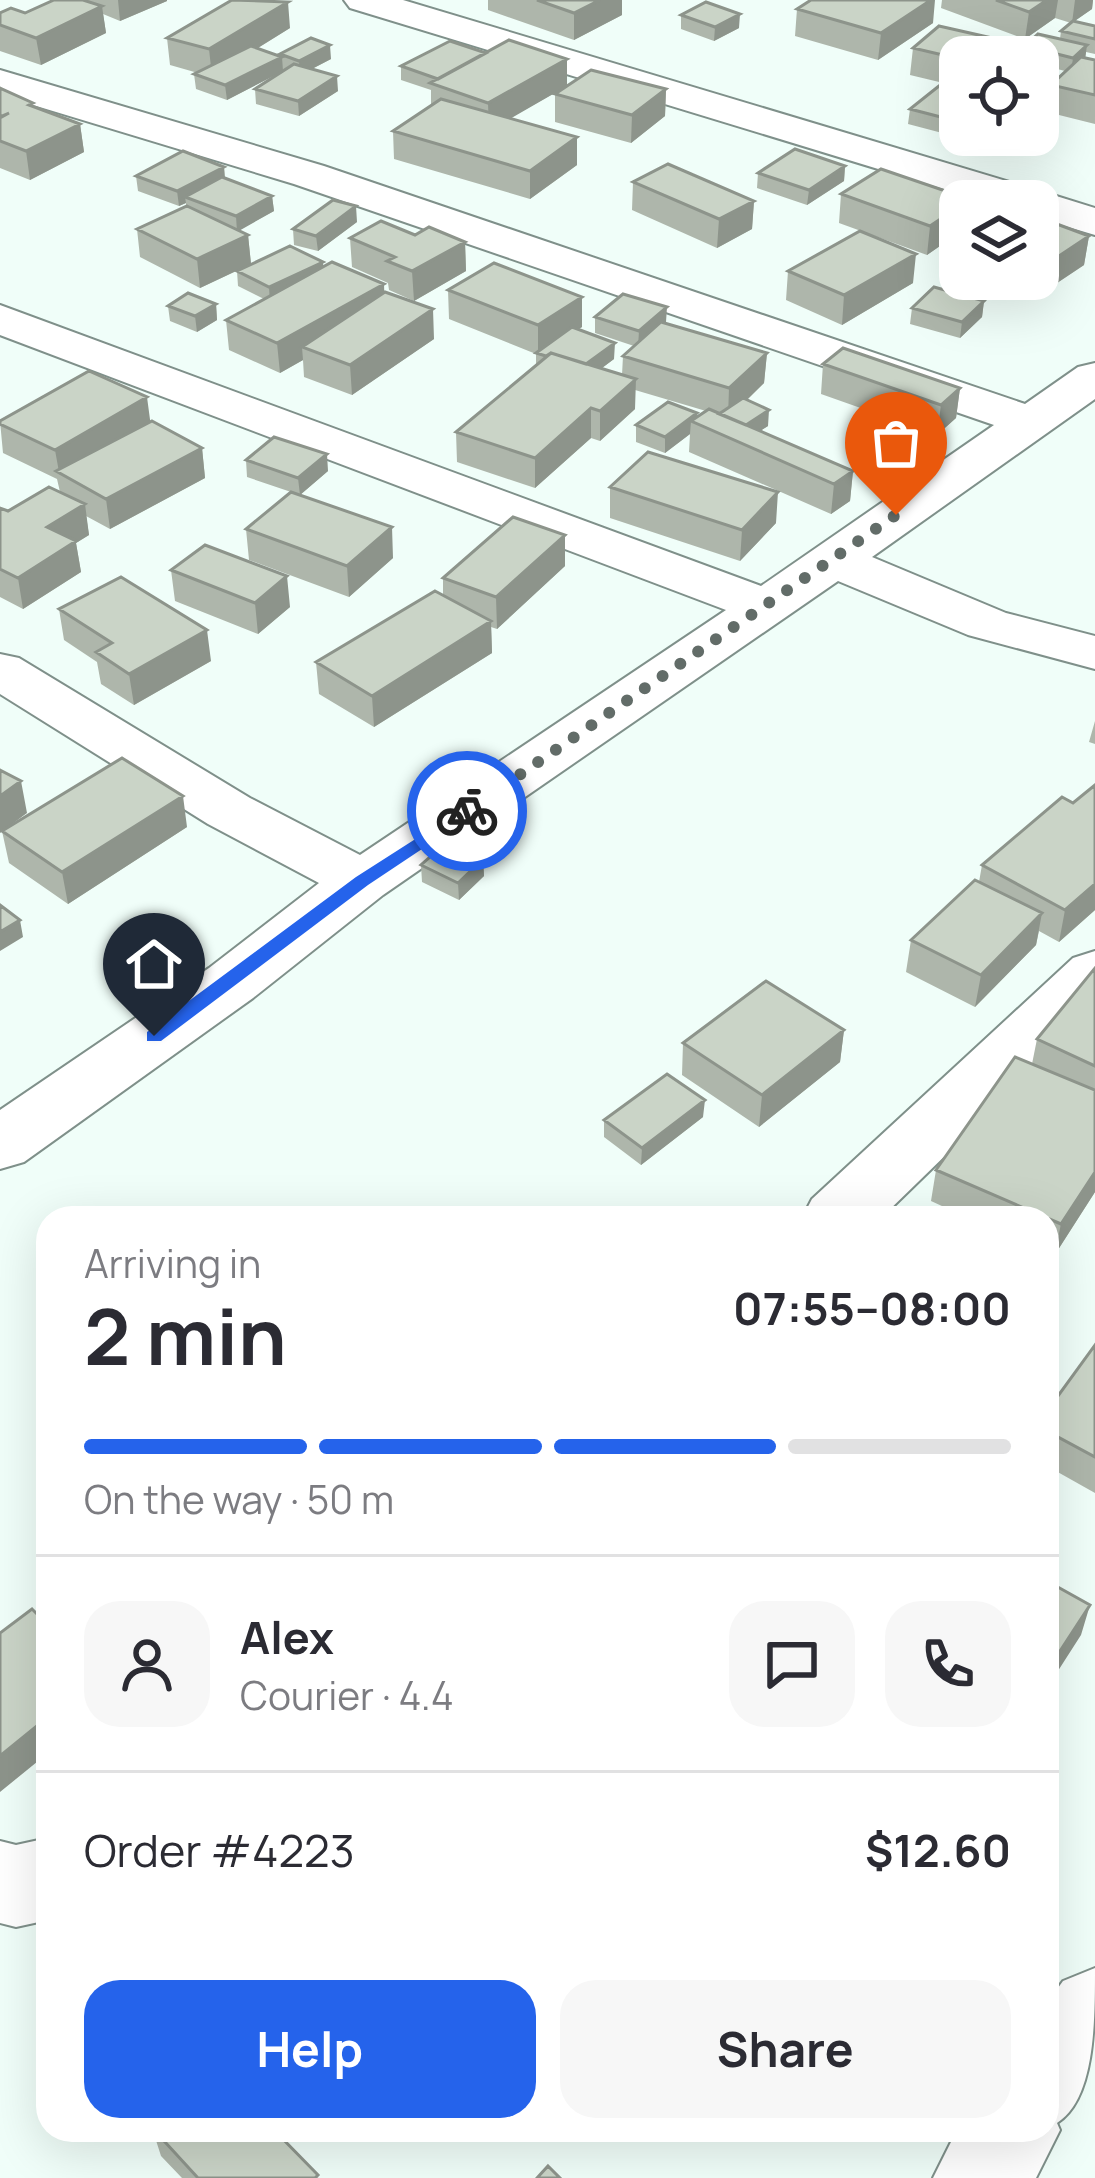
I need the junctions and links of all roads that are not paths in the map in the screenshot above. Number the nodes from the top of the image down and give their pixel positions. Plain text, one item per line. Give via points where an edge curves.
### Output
1 (363, 0) edge
2 (0, 82) edge
3 (959, 180) edge
4 (1059, 211) edge
5 (1095, 222) edge
6 (0, 319) edge
7 (1095, 377) edge
8 (1028, 422) junction
9 (832, 559) junction
10 (768, 607) junction
11 (1095, 652) edge
12 (0, 670) edge
13 (362, 881) junction
14 (1095, 973) edge
15 (0, 1144) edge
16 (850, 1206) edge
17 (1095, 2012) edge
18 (1059, 2064) edge
19 (1005, 2142) edge
20 (980, 2178) edge

1 - 3 street
2 - 8 street via 309,176
4 - 5 street
6 - 10 street
7 - 8 street
8 - 9 street
9 - 10 street
9 - 11 street via 987,624
10 - 13 street
12 - 13 street via 229,811
13 - 15 street
14 - 16 street
17 - 18 street
19 - 20 street

